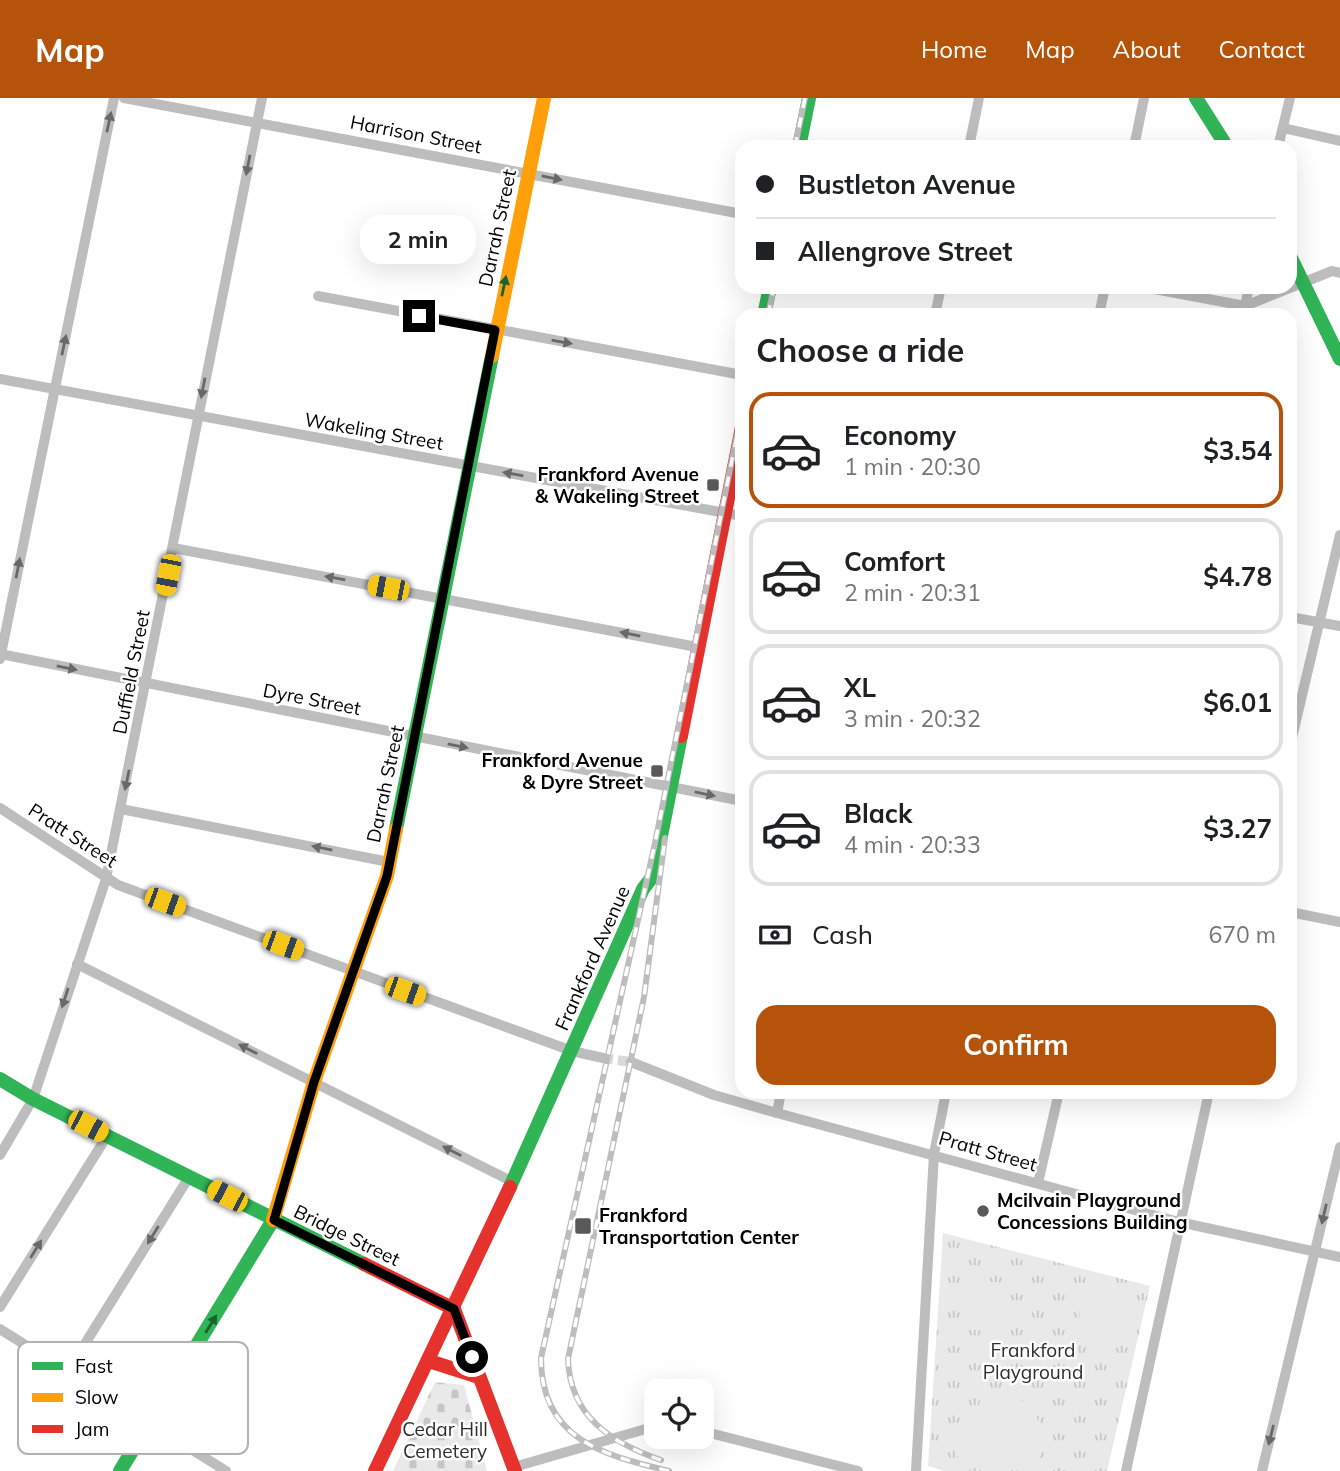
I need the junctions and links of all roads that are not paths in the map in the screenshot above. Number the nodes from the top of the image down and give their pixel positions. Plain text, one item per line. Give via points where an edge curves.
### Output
1 (114, 98) edge
2 (124, 98) edge
3 (262, 98) edge
4 (544, 98) edge
5 (809, 98) edge
6 (979, 98) edge
7 (1143, 98) edge
8 (1196, 98) edge
9 (1290, 98) edge
10 (257, 122) junction
11 (1283, 128) junction
12 (800, 140) edge
13 (970, 140) edge
14 (1134, 140) edge
15 (1223, 140) edge
16 (1280, 140) edge
17 (1340, 141) edge
18 (528, 174) junction
19 (735, 213) edge
20 (1297, 270) edge
21 (1340, 273) edge
22 (1303, 282) junction
23 (1297, 284) edge
24 (1181, 294) edge
25 (1248, 294) edge
26 (1274, 294) edge
27 (318, 296) dead end
28 (1245, 306) junction
29 (495, 330) junction
30 (1340, 359) edge
31 (735, 374) edge
32 (0, 379) edge
33 (55, 389) junction
34 (197, 417) junction
35 (735, 462) edge
36 (468, 466) junction
37 (725, 513) junction
38 (735, 515) edge
39 (1340, 535) edge
40 (173, 548) junction
41 (442, 598) junction
42 (1297, 618) edge
43 (1318, 622) junction
44 (1340, 626) edge
45 (698, 647) junction
46 (0, 656) edge
47 (146, 684) junction
48 (1297, 715) edge
49 (415, 737) junction
50 (670, 787) junction
51 (735, 800) edge
52 (0, 808) edge
53 (121, 809) junction
54 (389, 862) junction
55 (106, 879) junction
56 (1297, 913) edge
57 (1340, 922) edge
58 (77, 964) junction
59 (354, 971) junction
60 (572, 1051) junction
61 (603, 1058) tunnel mouth
62 (631, 1062) tunnel mouth
63 (0, 1079) edge
64 (314, 1082) junction
65 (33, 1099) junction
66 (780, 1099) edge
67 (945, 1099) edge
68 (1057, 1099) edge
69 (1207, 1099) edge
70 (777, 1113) junction
71 (107, 1136) junction
72 (1340, 1147) edge
73 (934, 1154) junction
74 (0, 1155) edge
75 (189, 1177) junction
76 (513, 1182) junction
77 (1038, 1183) junction
78 (274, 1220) junction
79 (1179, 1222) junction
80 (1316, 1252) junction
81 (1340, 1257) edge
82 (0, 1307) edge
83 (454, 1309) junction
84 (0, 1329) edge
85 (21, 1342) edge
86 (86, 1342) edge
87 (199, 1342) edge
88 (429, 1362) junction
89 (479, 1377) junction
90 (644, 1429) edge
91 (714, 1434) edge
92 (130, 1454) edge
93 (198, 1454) edge
94 (515, 1469) edge
95 (120, 1471) edge
96 (226, 1471) edge
97 (375, 1471) edge
98 (858, 1471) edge
99 (916, 1471) edge
100 (1126, 1471) edge
101 (1262, 1471) edge

33 -> 1 street
2 - 10 street, Harrison Street
3 - 10 street, Duffield Street
4 - 18 main road, Darrah Street
5 - 12 main road
6 - 13 street
7 - 14 street
8 - 15 main road
9 - 11 street
10 - 18 street, Harrison Street
10 -> 34 street, Duffield Street
11 - 16 street
11 - 17 street
18 -> 19 street, Harrison Street
29 -> 18 main road, Darrah Street
20 - 22 main road
21 - 22 street via 1332,271
22 - 23 street
22 - 30 main road
24 - 28 street
25 - 28 street
26 - 28 street
27 - 29 street
29 -> 31 street
29 - 36 main road, Darrah Street
32 - 33 street, Wakeling Street
33 - 34 street, Wakeling Street
46 -> 33 street
34 - 36 street, Wakeling Street
34 - 40 street, Duffield Street
35 - 37 main road, Frankford Avenue
37 -> 36 street, Wakeling Street
36 - 41 main road, Darrah Street
37 - 38 street, Wakeling Street
37 - 45 main road, Frankford Avenue
39 - 43 street
41 -> 40 street
40 - 47 street, Duffield Street
45 -> 41 street
41 - 49 main road, Darrah Street
42 - 43 street
43 - 44 street
43 - 48 street
45 - 50 main road, Frankford Avenue
46 -> 47 street, Dyre Street
47 - 49 street, Dyre Street
47 -> 53 street, Duffield Street
49 -> 50 street, Dyre Street
49 - 54 main road, Darrah Street
50 -> 51 street, Dyre Street
50 - 60 main road, Frankford Avenue via 653,876 643,889
52 - 55 street, Pratt Street
54 -> 53 street
53 - 55 street, Duffield Street
54 - 59 main road, Darrah Street
55 - 58 street, Duffield Street
55 - 59 street, Pratt Street
56 - 57 street
64 -> 58 street
58 -> 65 street, Duffield Street
59 - 60 street, Pratt Street
59 - 64 main road, Darrah Street
60 - 61 street, Pratt Street
60 - 76 main road, Frankford Avenue
62 - 70 street, Pratt Street via 714,1095
63 - 65 main road, Bridge Street
76 -> 64 street
64 - 78 main road, Darrah Street
65 - 71 main road, Bridge Street
65 - 74 street, Duffield Street
66 - 70 street
67 - 73 street
68 - 77 street
69 - 79 street
70 - 73 street, Pratt Street
71 - 75 main road, Bridge Street
82 -> 71 street
72 -> 80 street
73 - 77 street, Pratt Street
73 - 99 street
75 - 78 main road, Bridge Street
75 -> 86 street
76 - 83 main road, Frankford Avenue
77 - 79 street, Pratt Street
78 - 83 main road, Bridge Street
87 -> 78 main road, Darrah Street
79 - 80 street, Pratt Street
79 - 100 street
80 - 81 street, Pratt Street
80 -> 101 street
83 - 88 main road, Frankford Avenue
83 - 89 main road
84 - 85 street
88 - 89 main road
88 - 97 main road, Frankford Avenue
89 - 94 main road
90 - 94 street
91 - 98 street
92 - 95 main road, Darrah Street
93 - 96 street

